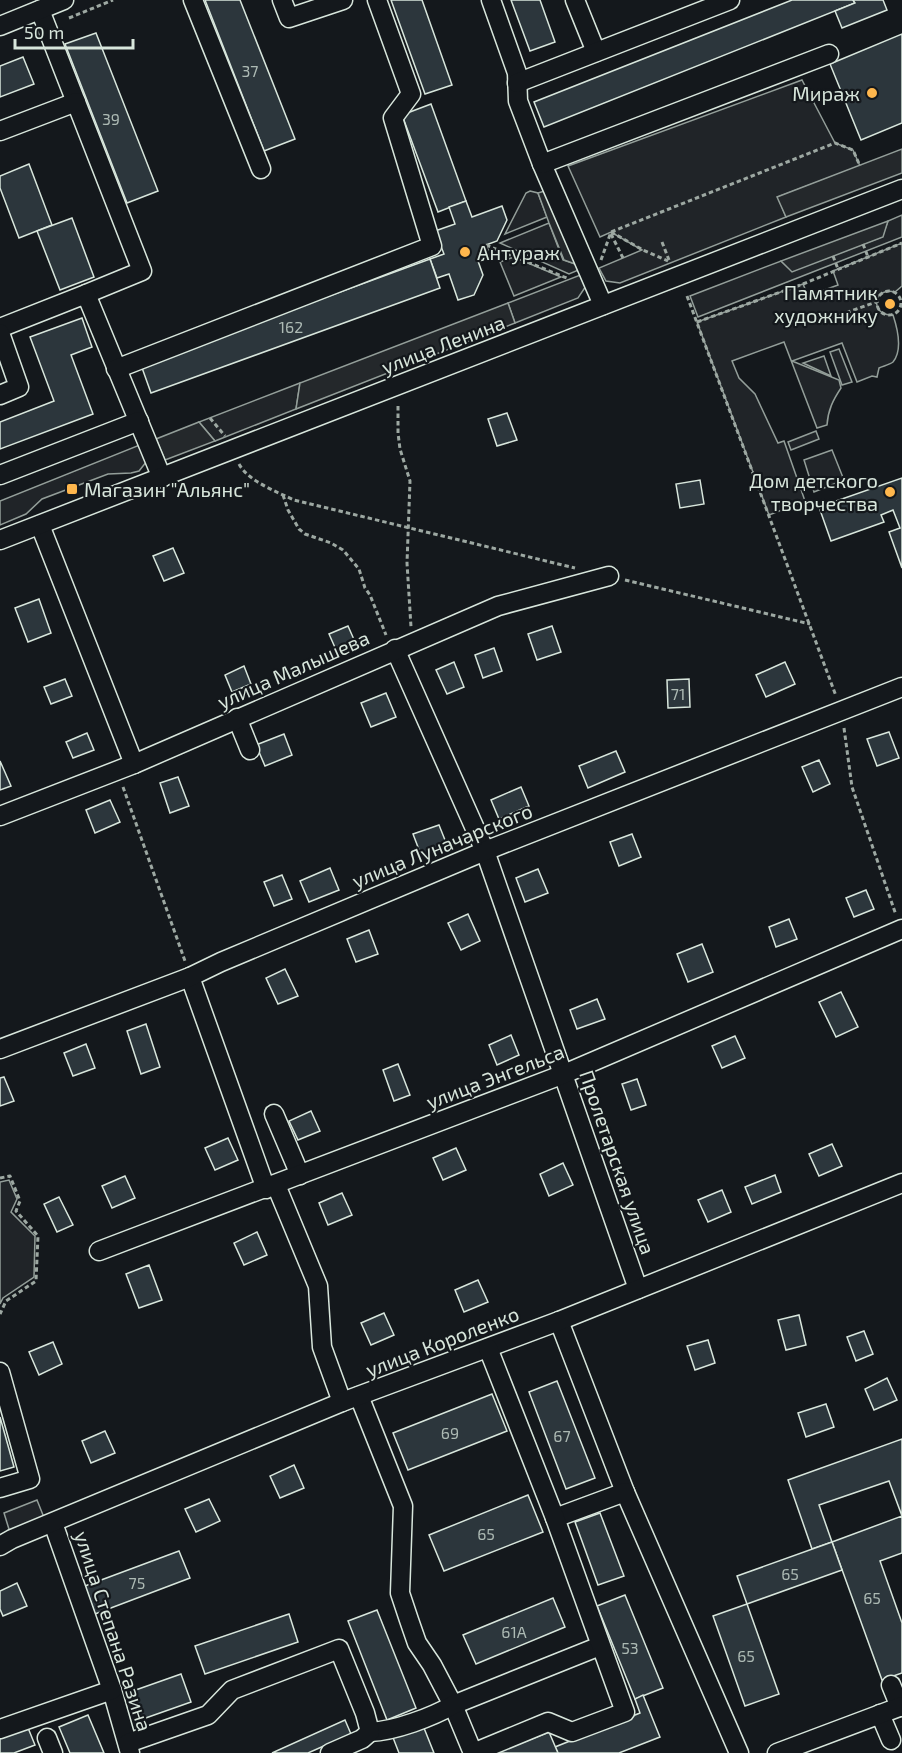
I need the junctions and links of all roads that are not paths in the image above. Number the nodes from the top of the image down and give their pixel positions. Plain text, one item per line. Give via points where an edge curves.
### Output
1 (64, 0) edge
2 (193, 0) edge
3 (282, 0) edge
4 (343, 0) edge
5 (377, 0) edge
6 (491, 0) edge
7 (575, 0) edge
8 (730, 0) edge
9 (43, 18) junction
10 (0, 26) edge
11 (596, 52) junction
12 (829, 54) dead end
13 (517, 83) junction
14 (76, 102) junction
15 (0, 130) edge
16 (542, 164) junction
17 (261, 169) dead end
18 (902, 189) edge
19 (86, 294) junction
20 (603, 305) junction
21 (0, 328) edge
22 (0, 333) edge
23 (116, 369) junction
24 (0, 394) edge
25 (139, 421) junction
26 (0, 475) edge
27 (162, 478) junction
28 (40, 525) junction
29 (0, 540) edge
30 (609, 576) road end
31 (394, 649) junction
32 (902, 687) edge
33 (237, 718) junction
34 (250, 750) dead end
35 (125, 767) junction
36 (0, 816) edge
37 (484, 851) junction
38 (901, 929) edge
39 (190, 977) junction
40 (0, 1049) edge
41 (564, 1074) junction
42 (274, 1114) dead end
43 (300, 1175) junction
44 (902, 1183) edge
45 (271, 1187) junction
46 (99, 1251) dead end
47 (638, 1289) junction
48 (559, 1321) junction
49 (488, 1348) junction
50 (0, 1372) edge
51 (351, 1399) junction
52 (0, 1488) edge
53 (625, 1492) junction
54 (555, 1518) junction
55 (54, 1522) junction
56 (0, 1546) edge
57 (600, 1646) junction
58 (891, 1685) dead end
59 (112, 1690) junction
60 (453, 1705) junction
61 (901, 1706) edge
62 (880, 1714) junction
63 (0, 1729) edge
64 (370, 1732) junction
65 (891, 1740) dead end
66 (815, 1746) edge
67 (129, 1748) edge
68 (330, 1753) edge
69 (473, 1753) edge
70 (739, 1753) edge
71 (777, 1753) edge

1 - 9 street
2 - 17 street
3 - 4 street via 289,18
5 - 23 street via 411,94 393,118 432,246
6 - 13 street
7 - 11 street
8 - 11 street
9 - 10 street
9 - 14 street
11 - 13 street
12 - 16 street
13 - 16 street via 518,101
14 - 15 street
14 - 19 street via 142,271
16 - 20 street
18 - 20 street, улица Ленина
19 - 21 street
19 - 23 street
20 - 27 street, улица Ленина
22 - 24 street via 19,387
23 - 25 street
25 - 26 street
25 - 27 street
27 - 28 street, улица Ленина
28 - 29 street, улица Ленина
28 - 35 street
30 - 31 street, улица Малышева via 498,606
31 - 33 street, улица Малышева
31 - 37 street, Пролетарская улица
32 - 37 street, улица Луначарского
33 - 34 street
33 - 35 street, улица Малышева
35 - 36 street, улица Малышева
37 - 39 street, улица Луначарского
37 - 41 street, Пролетарская улица
38 - 41 street, улица Энгельса
39 - 40 street, улица Луначарского
39 - 45 street
41 - 43 street, улица Энгельса
41 - 47 street, Пролетарская улица
42 - 43 street
43 - 45 street, улица Энгельса
44 - 47 street, улица Короленко
45 - 46 street, улица Энгельса
45 - 51 street via 318,1286 322,1347
47 - 48 street, улица Короленко
48 - 49 street, улица Короленко
48 - 53 street
49 - 51 street, улица Короленко
49 - 54 street
50 - 52 street via 30,1479
51 - 55 street, улица Короленко
51 - 60 street via 404,1506 400,1593 417,1643
53 - 54 street
53 - 70 street
54 - 57 street
55 - 56 street, улица Короленко
55 - 59 street, улица Степана Разина
57 - 60 street
57 - 69 street via 625,1712 572,1732 548,1722
58 - 61 street
59 - 63 street
59 - 67 street, улица Степана Разина
60 - 64 street via 437,1714
60 - 69 street
61 - 62 street
62 - 65 street
62 - 66 street
64 - 67 street via 339,1649 231,1690 208,1715
64 - 68 street
66 - 71 street

